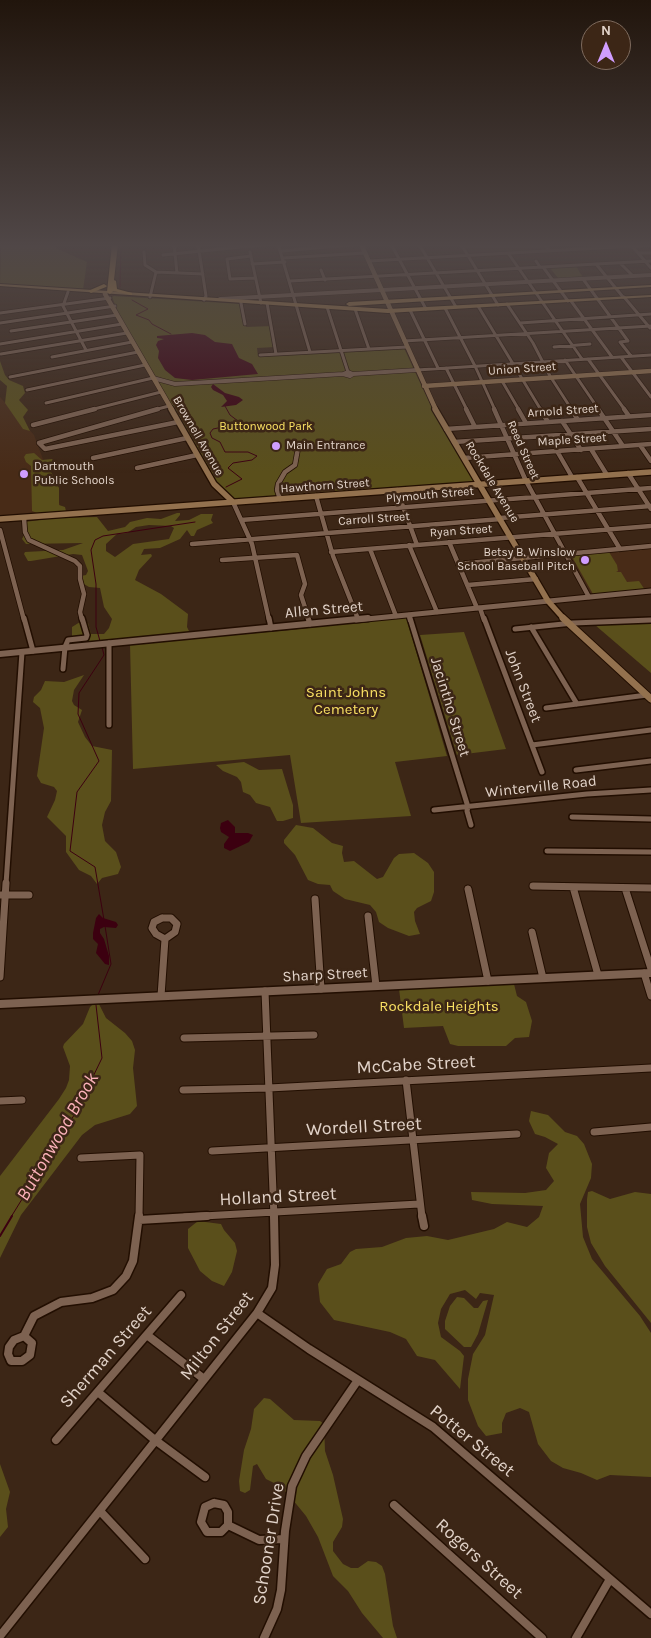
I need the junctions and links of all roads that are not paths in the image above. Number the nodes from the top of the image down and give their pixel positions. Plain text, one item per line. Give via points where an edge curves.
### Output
1 (18, 320) edge
2 (81, 320) edge
3 (120, 320) edge
4 (244, 320) edge
5 (267, 320) edge
6 (301, 320) edge
7 (331, 320) edge
8 (359, 320) edge
9 (396, 320) edge
10 (415, 320) edge
11 (452, 320) edge
12 (487, 320) edge
13 (518, 320) edge
14 (562, 320) edge
15 (585, 320) edge
16 (613, 320) edge
17 (554, 321) junction
18 (72, 322) junction
19 (0, 323) edge
20 (520, 323) junction
21 (122, 324) junction
22 (245, 324) dead end
23 (650, 327) edge
24 (619, 329) junction
25 (592, 330) junction
26 (11, 331) dead end
27 (76, 331) junction
28 (563, 332) junction
29 (127, 333) junction
30 (528, 334) junction
31 (496, 336) junction
32 (461, 338) junction
33 (424, 340) junction
34 (81, 341) junction
35 (132, 342) junction
36 (0, 344) edge
37 (406, 344) junction
38 (590, 344) dead end
39 (572, 345) junction
40 (554, 347) dead end
41 (369, 349) junction
42 (86, 350) junction
43 (341, 350) junction
44 (138, 352) junction
45 (310, 352) junction
46 (1, 354) edge
47 (276, 354) junction
48 (260, 355) dead end
49 (651, 355) edge
50 (631, 356) junction
51 (52, 357) dead end
52 (612, 357) junction
53 (621, 357) junction
54 (582, 359) junction
55 (588, 359) junction
56 (565, 360) junction
57 (542, 362) junction
58 (514, 363) junction
59 (145, 364) junction
60 (475, 366) junction
61 (438, 368) junction
62 (446, 368) junction
63 (417, 370) junction
64 (651, 371) edge
65 (632, 372) junction
66 (346, 373) junction
67 (599, 374) junction
68 (575, 376) junction
69 (10, 377) dead end
70 (153, 378) junction
71 (551, 378) junction
72 (523, 379) junction
73 (502, 381) junction
74 (482, 382) junction
75 (175, 384) junction
76 (454, 384) junction
77 (424, 386) junction
78 (27, 390) dead end
79 (161, 392) junction
80 (651, 397) edge
81 (46, 403) dead end
82 (169, 406) junction
83 (651, 415) edge
84 (629, 416) junction
85 (603, 418) junction
86 (578, 420) junction
87 (562, 421) junction
88 (178, 422) junction
89 (548, 422) junction
90 (526, 423) junction
91 (33, 425) dead end
92 (501, 425) junction
93 (475, 427) junction
94 (446, 429) junction
95 (651, 429) edge
96 (614, 432) junction
97 (571, 434) junction
98 (188, 438) junction
99 (507, 438) junction
100 (454, 442) junction
101 (651, 444) edge
102 (640, 445) junction
103 (623, 446) junction
104 (298, 448) dead end
105 (591, 449) junction
106 (581, 450) junction
107 (557, 451) junction
108 (514, 454) junction
109 (198, 455) junction
110 (92, 458) dead end
111 (464, 458) junction
112 (651, 461) edge
113 (137, 468) dead end
114 (651, 472) edge
115 (628, 473) junction
116 (607, 475) junction
117 (575, 477) junction
118 (526, 481) junction
119 (480, 484) junction
120 (651, 488) edge
121 (397, 490) junction
122 (638, 490) junction
123 (587, 493) junction
124 (225, 495) junction
125 (316, 496) junction
126 (534, 497) junction
127 (280, 499) junction
128 (490, 501) junction
129 (233, 502) junction
130 (215, 503) junction
131 (650, 507) edge
132 (403, 508) junction
133 (597, 510) junction
134 (321, 514) junction
135 (544, 514) junction
136 (24, 518) junction
137 (500, 518) junction
138 (0, 519) edge
139 (241, 520) junction
140 (410, 526) junction
141 (651, 526) edge
142 (0, 530) edge
143 (609, 530) junction
144 (326, 532) junction
145 (554, 534) junction
146 (512, 537) junction
147 (250, 538) junction
148 (449, 542) junction
149 (192, 544) dead end
150 (409, 545) junction
151 (417, 545) junction
152 (651, 546) edge
153 (370, 548) junction
154 (620, 549) junction
155 (331, 552) junction
156 (565, 553) junction
157 (255, 557) junction
158 (523, 557) junction
159 (222, 560) dead end
160 (458, 564) junction
161 (536, 579) junction
162 (468, 585) junction
163 (651, 592) edge
164 (589, 597) junction
165 (548, 601) junction
166 (479, 608) junction
167 (438, 612) junction
168 (409, 614) junction
169 (396, 616) junction
170 (358, 620) junction
171 (651, 620) edge
172 (568, 623) junction
173 (310, 624) junction
174 (530, 627) junction
175 (272, 628) junction
176 (515, 629) dead end
177 (109, 643) junction
178 (65, 648) junction
179 (33, 651) junction
180 (22, 652) junction
181 (0, 654) edge
182 (63, 669) dead end
183 (649, 697) edge
184 (578, 704) junction
185 (546, 708) dead end
186 (109, 726) dead end
187 (651, 730) edge
188 (532, 745) junction
189 (651, 760) edge
190 (576, 770) dead end
191 (542, 772) dead end
192 (651, 790) edge
193 (468, 807) junction
194 (434, 810) dead end
195 (572, 817) dead end
196 (651, 819) edge
197 (471, 825) dead end
198 (547, 851) dead end
199 (651, 852) edge
200 (533, 886) dead end
201 (573, 887) junction
202 (626, 888) junction
203 (651, 888) edge
204 (468, 889) dead end
205 (29, 895) dead end
206 (3, 896) edge
207 (315, 899) dead end
208 (368, 916) dead end
209 (1, 930) edge
210 (532, 932) dead end
211 (165, 938) dead end
212 (0, 966) edge
213 (649, 972) edge
214 (598, 975) junction
215 (0, 977) edge
216 (543, 978) junction
217 (488, 981) junction
218 (376, 986) junction
219 (320, 989) junction
220 (265, 991) junction
221 (161, 996) junction
222 (651, 996) edge
223 (0, 1004) edge
224 (314, 1035) dead end
225 (268, 1036) junction
226 (184, 1038) dead end
227 (651, 1068) edge
228 (406, 1080) junction
229 (269, 1088) junction
230 (183, 1090) dead end
231 (22, 1100) dead end
232 (0, 1101) edge
233 (651, 1127) edge
234 (594, 1132) dead end
235 (517, 1134) dead end
236 (414, 1139) junction
237 (272, 1148) junction
238 (212, 1151) dead end
239 (81, 1158) dead end
240 (419, 1204) junction
241 (273, 1212) junction
242 (139, 1220) junction
243 (424, 1226) dead end
244 (181, 1295) dead end
245 (258, 1313) junction
246 (147, 1335) junction
247 (24, 1336) dead end
248 (204, 1379) junction
249 (358, 1380) junction
250 (99, 1392) junction
251 (56, 1440) dead end
252 (154, 1440) junction
253 (205, 1477) dead end
254 (394, 1504) dead end
255 (100, 1511) junction
256 (228, 1526) dead end
257 (284, 1539) junction
258 (145, 1558) dead end
259 (610, 1579) junction
260 (651, 1614) edge
261 (0, 1636) edge
262 (264, 1638) edge
263 (542, 1638) edge
264 (576, 1638) edge

1 - 19 street
2 - 18 street
3 - 21 main road, Brownell Avenue
4 - 22 street
5 - 47 street
6 - 45 street
7 - 43 street
8 - 41 street
9 - 37 main road, Rockdale Avenue
10 - 33 street
11 - 32 street, Reed Street
12 - 31 street
13 - 20 street
14 - 17 street
15 - 25 street
16 - 24 street
17 - 20 street
17 - 28 street
18 - 26 street
18 - 27 street
20 - 30 street
21 - 27 street
21 - 29 main road, Brownell Avenue
23 - 24 street
24 - 25 street
24 - 50 street via 628,341 620,342
25 - 28 street
25 - 52 street
27 - 34 street
27 - 36 street
28 - 30 street
28 - 39 street
29 - 34 street
29 - 35 main road, Brownell Avenue
30 - 31 street
30 - 57 street
31 - 32 street
31 - 58 street
32 - 33 street
32 - 60 street, Reed Street
33 - 37 street
33 - 61 street
34 - 42 street
34 - 46 street
35 - 42 street
35 - 44 main road, Brownell Avenue
37 - 41 street
37 - 63 main road, Rockdale Avenue
38 - 39 street
39 - 40 street
39 - 54 street
41 - 43 street
42 - 51 street
43 - 45 street
43 - 66 street
44 - 59 main road, Brownell Avenue
44 - 69 street
45 - 47 street
47 - 48 street
49 - 50 street
50 - 53 street
52 - 53 street
52 - 55 street
53 - 65 street
54 - 55 street
54 - 56 street
55 - 67 street
56 - 57 street
56 - 68 street
57 - 58 street
57 - 71 street
58 - 60 street
58 - 72 street
59 - 70 main road, Brownell Avenue
59 - 78 street
60 - 62 street
60 - 74 street, Reed Street
61 - 62 street
61 - 63 street
62 - 76 street
63 - 66 street
63 - 77 main road, Rockdale Avenue
64 - 65 main road, Union Street
65 - 67 main road, Union Street
65 - 80 street
66 - 75 street
67 - 68 main road, Union Street
67 - 84 street
68 - 71 main road, Union Street
68 - 85 street
70 - 75 street
70 - 79 main road, Brownell Avenue
70 - 81 street
71 - 72 main road, Union Street
71 - 86 street
72 - 73 main road, Union Street
72 - 89 street
73 - 74 main road, Union Street
73 - 90 street
74 - 76 main road, Union Street
74 - 92 street, Reed Street
75 - 79 street
76 - 77 main road, Union Street
76 - 93 street
77 - 94 main road, Rockdale Avenue
79 - 82 main road, Brownell Avenue
79 - 91 street
82 - 88 main road, Brownell Avenue
82 - 88 street via 39,442 45,450
83 - 84 street, Arnold Street
84 - 85 street, Arnold Street
85 - 86 street, Arnold Street
85 - 96 street
86 - 87 street, Arnold Street
87 - 89 street, Arnold Street
87 - 97 street
88 - 98 main road, Brownell Avenue
89 - 90 street, Arnold Street
90 - 92 street, Arnold Street
92 - 93 street, Arnold Street
92 - 99 street, Reed Street
93 - 94 street, Arnold Street
94 - 100 main road, Rockdale Avenue
95 - 96 street
96 - 97 street
96 - 103 street
97 - 99 street
97 - 106 street
98 - 109 main road, Brownell Avenue
98 - 110 street
99 - 100 street
99 - 108 street, Reed Street
100 - 111 main road, Rockdale Avenue
101 - 102 street, Maple Street
102 - 103 street, Maple Street
102 - 112 street
103 - 105 street, Maple Street
104 - 127 street via 294,465 278,484
105 - 106 street, Maple Street
105 - 116 street
106 - 107 street, Maple Street
107 - 108 street, Maple Street
107 - 117 street
108 - 111 street, Maple Street
108 - 118 street, Reed Street
109 - 113 street
109 - 124 main road, Brownell Avenue via 214,484
111 - 119 main road, Rockdale Avenue
114 - 115 main road, Hawthorn Street
115 - 116 main road, Hawthorn Street
115 - 122 street
116 - 117 main road, Hawthorn Street
117 - 118 main road, Hawthorn Street
117 - 123 street
118 - 119 main road, Hawthorn Street
118 - 126 street, Reed Street
119 - 121 main road, Hawthorn Street
119 - 128 main road, Rockdale Avenue
120 - 122 street, Plymouth Street
121 - 125 main road, Hawthorn Street
121 - 132 street
122 - 123 street, Plymouth Street
122 - 131 street
123 - 126 street, Plymouth Street
123 - 133 street
124 - 129 main road, Brownell Avenue
124 - 130 main road
125 - 127 main road, Hawthorn Street
125 - 134 street
126 - 128 street, Plymouth Street
126 - 135 street, Reed Street
127 - 129 main road, Hawthorn Street
128 - 132 street, Plymouth Street
128 - 137 main road, Rockdale Avenue
129 - 130 main road, Hawthorn Street
129 - 139 street, Brownell Avenue
130 - 136 main road, Hawthorn Street
131 - 133 street, Carroll Street
132 - 134 street, Plymouth Street
132 - 140 street
133 - 135 street, Carroll Street
133 - 143 street
134 - 139 street, Plymouth Street
134 - 144 street
135 - 137 street, Carroll Street
135 - 145 street, Reed Street
136 - 138 main road, Hawthorn Street
136 - 178 street via 29,540 80,566 84,594 80,612 87,635 86,638 68,640
137 - 140 street, Carroll Street
137 - 146 main road, Rockdale Avenue
139 - 147 street, Brownell Avenue
140 - 144 street, Carroll Street
140 - 151 street
141 - 143 street, Ryan Street
142 - 179 street
143 - 145 street, Ryan Street
143 - 154 street
144 - 147 street, Carroll Street
144 - 155 street
145 - 146 street, Ryan Street
145 - 156 street, Reed Street
146 - 148 street, Ryan Street
146 - 158 main road, Rockdale Avenue
147 - 149 street, Carroll Street
147 - 157 street, Brownell Avenue
148 - 151 street, Ryan Street
148 - 160 street, John Street
150 - 151 street, Ryan Street
150 - 153 street, Ryan Street
150 - 167 street
152 - 154 street
153 - 155 street, Ryan Street
153 - 169 street
154 - 156 street
155 - 170 street
156 - 158 street
156 - 164 street, Reed Street
157 - 159 street
157 - 173 street via 297,555 305,584 301,595
157 - 175 street, Brownell Avenue
158 - 160 street
158 - 161 main road, Rockdale Avenue
160 - 162 street, John Street
161 - 162 street
161 - 165 main road, Rockdale Avenue
162 - 166 street, John Street
163 - 164 street, Allen Street
164 - 165 street, Allen Street
165 - 166 street, Allen Street
165 - 172 main road, Rockdale Avenue
166 - 167 street, Allen Street
166 - 188 street, John Street
167 - 168 street, Allen Street
168 - 169 street, Allen Street
168 - 193 street, Jacintho Street
169 - 170 street, Allen Street
170 - 173 street, Allen Street
171 - 172 street
172 - 174 street
172 - 183 main road, Rockdale Avenue
173 - 175 street, Allen Street
174 - 176 street
174 - 184 street
175 - 177 street, Allen Street
177 - 178 street, Allen Street
177 - 186 street
178 - 179 street, Allen Street
178 - 182 street
179 - 180 street, Allen Street
180 - 181 street, Allen Street
180 - 206 street
183 - 184 street
184 - 185 street
187 - 188 street
188 - 191 street, John Street
189 - 190 street
192 - 193 street, Winterville Road
193 - 194 street, Winterville Road
193 - 197 street, Jacintho Street
195 - 196 street
198 - 199 street
200 - 201 street
201 - 202 street
201 - 214 street
202 - 203 street
202 - 213 street
204 - 217 street
205 - 206 street
206 - 209 street
207 - 219 street
208 - 218 street
209 - 212 street
210 - 216 street
211 - 221 street
212 - 215 street
213 - 214 street, Sharp Street
213 - 222 street
214 - 216 street, Sharp Street
216 - 217 street, Sharp Street
217 - 218 street, Sharp Street
218 - 219 street, Sharp Street
219 - 220 street, Sharp Street
220 - 221 street, Sharp Street
220 - 225 street, Milton Street
221 - 223 street, Sharp Street
224 - 225 street
225 - 226 street
225 - 229 street, Milton Street
227 - 228 street, McCabe Street
228 - 229 street, McCabe Street
228 - 236 street
229 - 230 street, McCabe Street
229 - 237 street, Milton Street
231 - 232 street
233 - 234 street
235 - 236 street, Wordell Street
236 - 237 street, Wordell Street
236 - 240 street
237 - 238 street, Wordell Street
237 - 241 street, Milton Street
239 - 242 street via 140,1155
240 - 241 street, Holland Street
240 - 243 street
241 - 242 street, Holland Street
241 - 245 street, Milton Street via 274,1278
242 - 247 street via 133,1261 120,1284 100,1296 62,1302 44,1309 34,1316
244 - 246 street, Sherman Street
245 - 248 street, Milton Street
245 - 249 street, Potter Street
246 - 248 street
246 - 250 street, Sherman Street
248 - 252 street, Milton Street
249 - 257 street, Schooner Drive via 297,1473 289,1495
249 - 259 street, Potter Street via 433,1427
250 - 251 street, Sherman Street
250 - 252 street
252 - 253 street
252 - 255 street, Milton Street
254 - 263 street, Rogers Street
255 - 258 street
255 - 261 street, Milton Street
256 - 257 street via 259,1540
257 - 262 street, Schooner Drive via 283,1580
259 - 260 street, Potter Street
259 - 264 street

